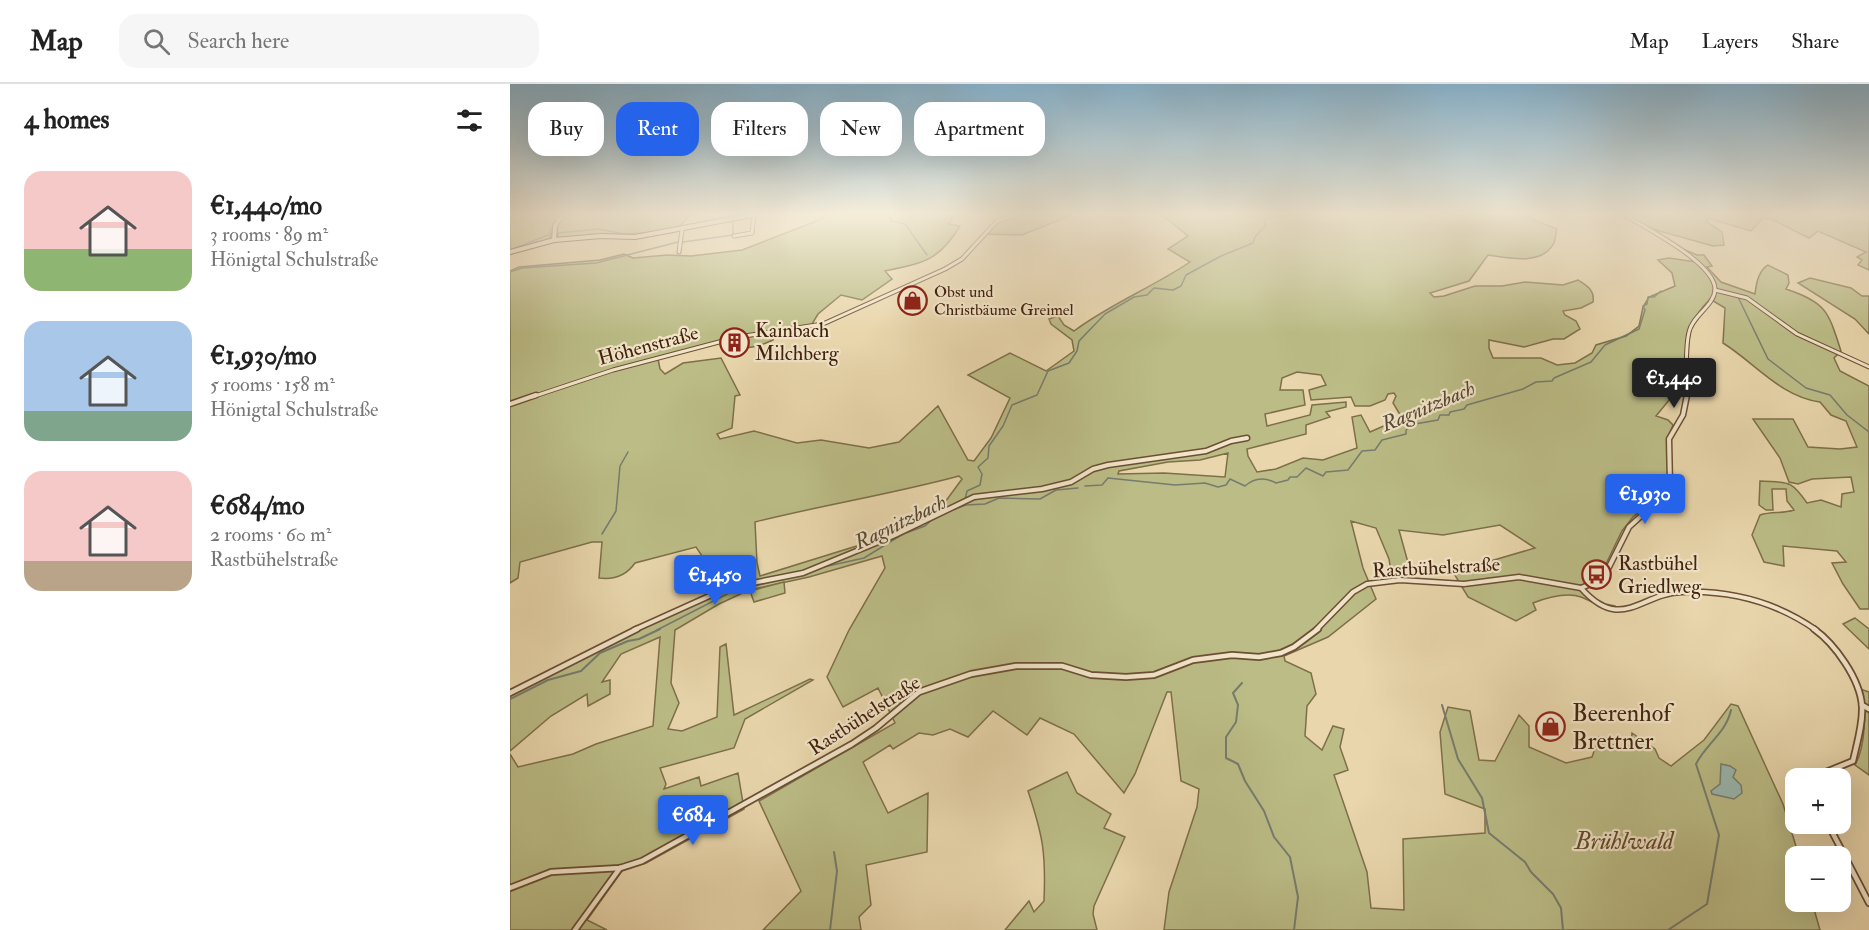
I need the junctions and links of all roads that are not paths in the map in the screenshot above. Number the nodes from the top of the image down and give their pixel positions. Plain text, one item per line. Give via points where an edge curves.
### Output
1 (966, 254) edge
2 (1684, 254) edge
3 (1715, 290) junction
4 (1869, 367) edge
5 (510, 404) edge
6 (1247, 438) dead end
7 (1581, 588) junction
8 (510, 693) edge
9 (1862, 705) junction
10 (1869, 709) edge
11 (1836, 768) edge
12 (1833, 834) edge
13 (620, 868) junction
14 (510, 888) edge
15 (1869, 903) edge
16 (575, 930) edge

1 - 5 street, Höhenstraße via 945,269 823,324 738,337 678,352
2 - 3 street via 1697,263
3 - 4 street via 1747,298 1797,334
3 - 7 street via 1689,330 1684,410 1669,439 1670,485 1626,530 1605,573
6 - 8 street via 1206,452 1108,465 1052,487 967,500 802,573 727,588
7 - 9 street via 1604,606 1619,609 1682,592 1739,595 1784,609 1814,628 1835,648
7 - 13 street, Rastbühelstraße via 1519,577 1464,584 1382,581 1353,592 1326,622 1281,653 1193,660 1154,675 1126,677 1091,675 1062,666 1016,666 971,674 919,692 852,744 647,859
9 - 10 street
9 - 11 street via 1853,761
12 - 15 street
13 - 14 street, Rastbühelstraße via 551,872
13 - 16 street

